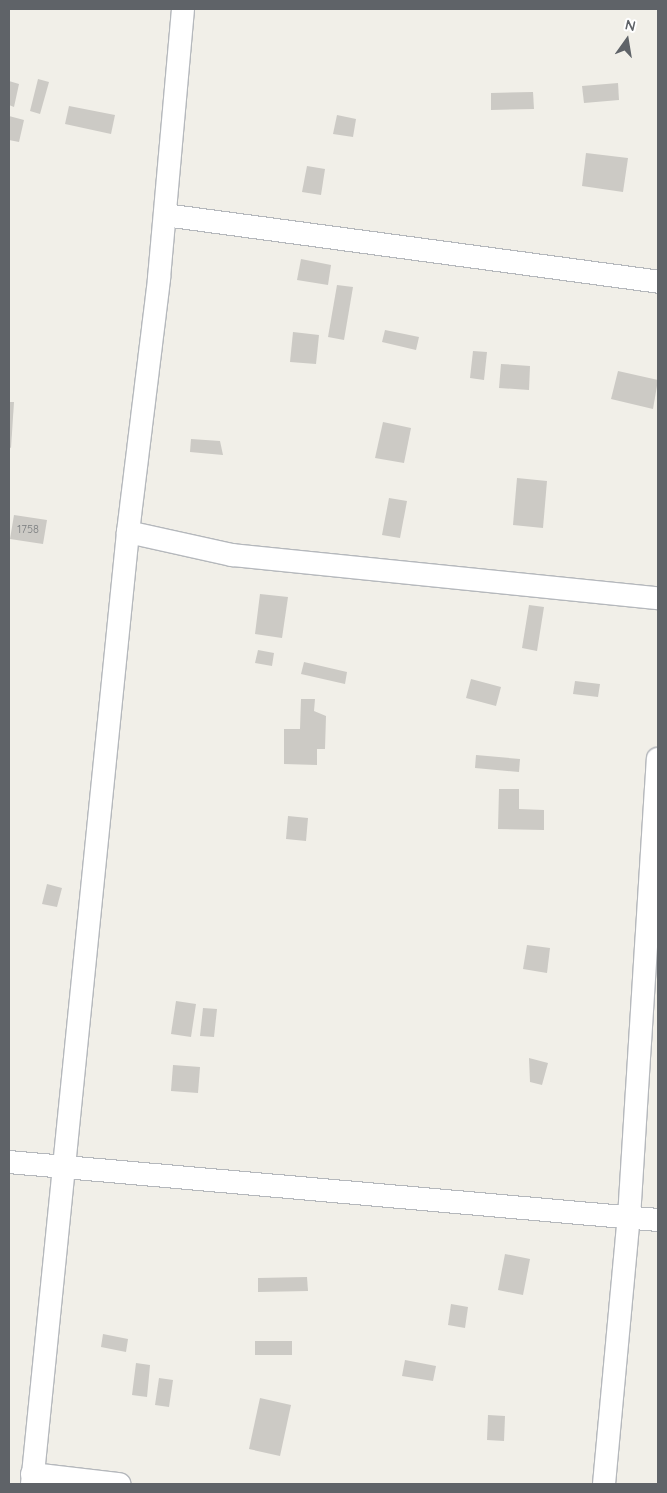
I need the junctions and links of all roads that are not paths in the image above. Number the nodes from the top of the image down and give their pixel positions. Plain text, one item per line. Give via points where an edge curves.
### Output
1 (183, 9) edge
2 (165, 215) junction
3 (658, 282) edge
4 (128, 532) junction
5 (658, 598) edge
6 (658, 760) edge
7 (9, 1162) edge
8 (67, 1168) junction
9 (629, 1216) junction
10 (658, 1220) edge
11 (32, 1479) edge
12 (119, 1484) edge
13 (604, 1484) edge

1 - 2 street
2 - 3 street
2 - 4 street
4 - 5 street via 232,555
4 - 8 street
6 - 9 street
7 - 8 street
8 - 9 street
8 - 11 street
9 - 10 street
9 - 13 street
11 - 12 street

